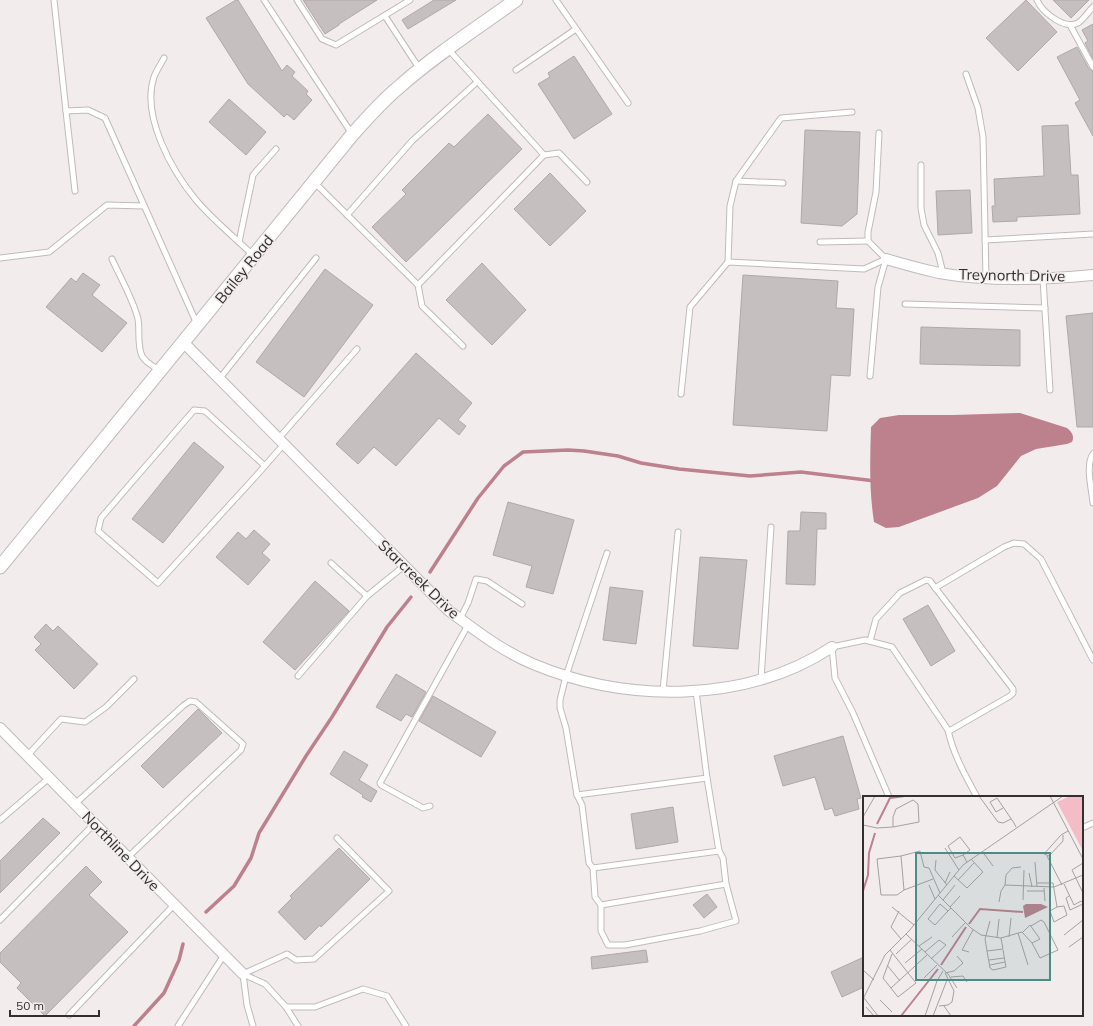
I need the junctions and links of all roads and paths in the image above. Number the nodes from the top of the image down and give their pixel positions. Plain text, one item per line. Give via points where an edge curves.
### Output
1 (54, 0) edge
2 (264, 0) edge
3 (297, 0) edge
4 (410, 0) edge
5 (516, 0) edge
6 (556, 0) edge
7 (1037, 0) edge
8 (1093, 7) edge
9 (385, 16) junction
10 (1070, 25) junction
11 (576, 29) junction
12 (448, 49) junction
13 (164, 58) dead end
14 (1093, 67) edge
15 (420, 69) junction
16 (516, 70) dead end
17 (966, 74) dead end
18 (477, 82) junction
19 (628, 103) dead end
20 (66, 111) junction
21 (852, 112) dead end
22 (879, 134) dead end
23 (352, 135) junction
24 (276, 149) dead end
25 (544, 155) junction
26 (921, 165) dead end
27 (736, 181) junction
28 (314, 182) junction
29 (587, 182) dead end
30 (783, 183) dead end
31 (74, 191) dead end
32 (144, 206) junction
33 (347, 215) junction
34 (1093, 234) edge
35 (985, 240) junction
36 (868, 241) junction
37 (239, 242) junction
38 (820, 242) dead end
39 (254, 256) junction
40 (0, 258) edge
41 (316, 258) dead end
42 (112, 259) dead end
43 (886, 259) junction
44 (728, 262) junction
45 (942, 273) junction
46 (1093, 275) edge
47 (986, 278) junction
48 (1044, 280) junction
49 (418, 285) junction
50 (905, 304) dead end
51 (1045, 308) junction
52 (198, 325) junction
53 (184, 343) junction
54 (463, 346) dead end
55 (357, 349) dead end
56 (160, 370) junction
57 (870, 376) dead end
58 (220, 378) junction
59 (1050, 390) dead end
60 (681, 394) dead end
61 (281, 441) junction
62 (1093, 454) edge
63 (265, 466) junction
64 (1093, 503) edge
65 (771, 528) dead end
66 (678, 532) dead end
67 (607, 553) dead end
68 (331, 563) dead end
69 (404, 566) junction
70 (0, 567) edge
71 (935, 588) junction
72 (367, 596) junction
73 (522, 604) dead end
74 (464, 622) junction
75 (870, 641) junction
76 (832, 647) junction
77 (1093, 660) edge
78 (298, 676) dead end
79 (566, 676) junction
80 (134, 679) dead end
81 (761, 679) junction
82 (696, 690) junction
83 (663, 691) junction
84 (0, 728) edge
85 (948, 730) junction
86 (27, 756) junction
87 (49, 778) junction
88 (707, 778) junction
89 (577, 795) junction
90 (889, 796) edge
91 (976, 796) edge
92 (75, 804) junction
93 (430, 806) dead end
94 (0, 820) edge
95 (1093, 823) edge
96 (94, 824) junction
97 (1083, 828) edge
98 (337, 838) dead end
99 (719, 851) junction
100 (127, 858) junction
101 (593, 868) junction
102 (726, 884) junction
103 (174, 905) junction
104 (601, 906) junction
105 (0, 920) edge
106 (224, 955) junction
107 (243, 974) junction
108 (286, 1006) junction
109 (68, 1015) dead end
110 (178, 1026) edge
111 (253, 1026) edge
112 (298, 1026) edge
113 (406, 1026) edge

1 - 20 lane
2 - 23 lane
3 - 9 lane via 322,39 336,44
4 - 9 lane
5 - 12 street, Bailey Road
6 - 11 lane
7 - 10 lane via 1039,6 1061,24
8 - 10 lane via 1079,22
9 - 15 lane
10 - 14 lane
11 - 16 lane
11 - 19 lane
12 - 15 street, Bailey Road
12 - 18 lane
13 - 37 lane via 154,77 151,94 152,113 160,137 175,170 196,200
15 - 23 street, Bailey Road via 386,98
17 - 35 lane via 978,108 983,137
18 - 25 lane
18 - 33 lane via 412,141
20 - 31 lane
20 - 32 lane via 88,110 105,118
21 - 27 lane via 781,118
22 - 36 lane via 876,192
23 - 28 street, Bailey Road
24 - 37 lane via 253,175
25 - 29 lane via 559,153
25 - 49 lane
26 - 45 lane via 921,208 924,225 938,253
27 - 30 lane
27 - 44 lane via 730,206
28 - 33 lane
28 - 39 street, Bailey Road
32 - 40 lane via 107,205 49,252
32 - 52 lane
33 - 49 lane
34 - 35 lane
35 - 47 lane
36 - 38 lane
36 - 43 lane
37 - 39 lane
39 - 52 street, Bailey Road
41 - 58 lane
42 - 56 lane via 138,320 142,357
43 - 44 lane via 864,269
43 - 45 street, Treynorth Drive
43 - 57 lane via 878,287
44 - 60 lane via 690,307
45 - 47 street, Treynorth Drive
46 - 48 street, Treynorth Drive
47 - 48 street, Treynorth Drive
48 - 51 lane
49 - 54 lane via 422,306
50 - 51 lane
51 - 59 lane
52 - 53 street, Bailey Road
53 - 56 street, Bailey Road
53 - 58 street, Starcreek Drive
55 - 61 lane
56 - 70 street, Bailey Road
58 - 61 street, Starcreek Drive
61 - 63 lane
61 - 69 street, Starcreek Drive
62 - 64 lane via 1089,469
63 - 63 lane via 158,583 98,531 101,518 194,410 205,411
65 - 81 lane
66 - 83 lane
67 - 79 lane
68 - 72 lane
69 - 72 lane
69 - 74 street, Starcreek Drive via 448,610
71 - 75 lane via 926,580 900,593 876,619
71 - 77 lane via 1004,546 1024,544 1041,559
71 - 85 lane via 1014,689 1010,696
72 - 78 lane
73 - 74 lane via 487,581 476,579
74 - 79 street, Starcreek Drive via 492,642 532,663
74 - 93 lane via 380,783 423,808
75 - 76 lane
75 - 85 lane via 892,647
76 - 81 street, Starcreek Drive via 804,663
76 - 90 lane via 835,678
79 - 83 street, Starcreek Drive via 596,684
79 - 89 lane via 560,708 566,728
80 - 86 lane via 106,707 85,722 61,719
81 - 82 street, Starcreek Drive via 721,688
82 - 83 street, Starcreek Drive
82 - 88 lane
84 - 86 street, Northline Drive
85 - 91 lane via 961,768
86 - 87 street, Northline Drive
87 - 92 street, Northline Drive
87 - 94 lane
88 - 89 lane
88 - 99 lane
89 - 101 lane via 582,805 590,863
92 - 96 street, Northline Drive
92 - 100 lane via 190,701 196,702 243,744 241,750
95 - 97 lane
96 - 100 street, Northline Drive
96 - 105 lane
98 - 107 lane via 389,891 314,959 296,960 287,954
99 - 101 lane
99 - 102 lane via 723,858
100 - 103 street, Northline Drive
101 - 104 lane via 595,897
102 - 104 lane
102 - 104 lane via 736,921 700,931 625,944 608,944 601,931
103 - 106 street, Northline Drive
103 - 109 lane
106 - 107 street, Northline Drive
106 - 110 lane
107 - 108 lane via 265,984
107 - 111 lane
108 - 112 lane
108 - 113 lane via 315,1007 363,990 387,996

